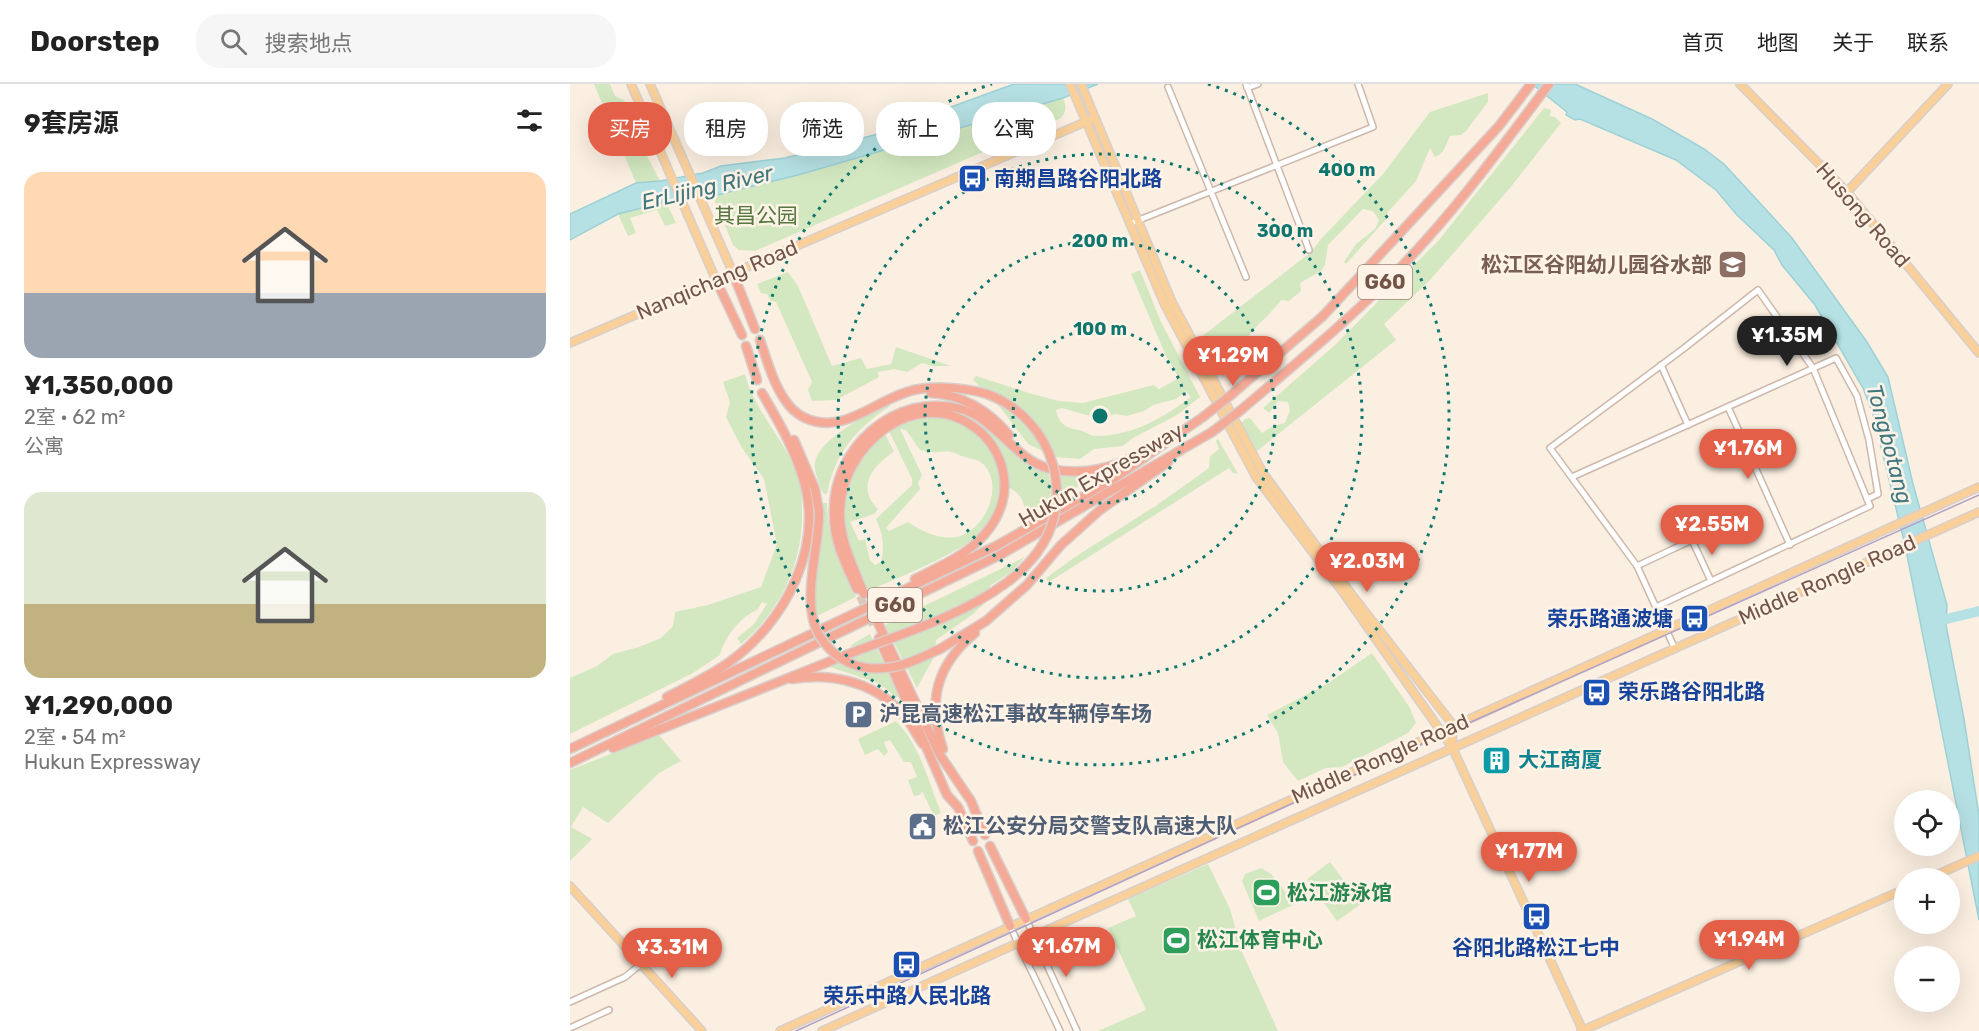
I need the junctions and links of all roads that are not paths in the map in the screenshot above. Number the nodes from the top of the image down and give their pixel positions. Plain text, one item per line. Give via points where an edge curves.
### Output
1 (631, 84) edge
2 (650, 84) edge
3 (1070, 84) edge
4 (1081, 84) edge
5 (1258, 84) edge
6 (1358, 84) edge
7 (1531, 84) edge
8 (1549, 84) edge
9 (1740, 84) edge
10 (1948, 84) edge
11 (1246, 86) edge
12 (1168, 87) dead end
13 (1095, 118) junction
14 (1086, 122) junction
15 (1277, 165) junction
16 (1211, 192) junction
17 (1847, 192) junction
18 (1134, 222) junction
19 (1309, 250) dead end
20 (732, 273) junction
21 (1245, 277) dead end
22 (716, 280) junction
23 (755, 329) dead end
24 (742, 335) dead end
25 (760, 340) dead end
26 (570, 343) edge
27 (746, 346) dead end
28 (1979, 352) edge
29 (1661, 365) junction
30 (1813, 368) junction
31 (757, 380) dead end
32 (903, 393) junction
33 (1728, 407) junction
34 (1202, 415) junction
35 (1688, 425) junction
36 (1212, 432) junction
37 (1020, 451) junction
38 (1572, 477) junction
39 (1979, 487) edge
40 (1867, 499) junction
41 (1979, 512) edge
42 (1790, 545) junction
43 (1637, 566) junction
44 (1711, 581) junction
45 (1656, 607) junction
46 (986, 621) junction
47 (1666, 630) junction
48 (800, 641) junction
49 (1675, 649) junction
50 (772, 684) junction
51 (1453, 725) junction
52 (1441, 731) junction
53 (926, 746) junction
54 (1452, 747) junction
55 (570, 749) edge
56 (570, 763) edge
57 (947, 767) junction
58 (985, 835) dead end
59 (973, 841) dead end
60 (990, 846) dead end
61 (978, 851) dead end
62 (1979, 856) edge
63 (1952, 868) edge
64 (570, 886) edge
65 (1894, 894) edge
66 (1026, 919) junction
67 (1010, 926) junction
68 (1034, 935) junction
69 (1018, 942) junction
70 (641, 964) junction
71 (570, 1002) edge
72 (609, 1010) dead end
73 (570, 1028) edge
74 (702, 1031) edge
75 (780, 1031) edge
76 (822, 1031) edge
77 (1060, 1031) edge
78 (1077, 1031) edge
79 (1582, 1031) edge

1 - 22 main road
2 - 20 main road
3 - 14 main road
4 - 13 main road
5 - 11 street
6 - 15 street via 1373,127
7 - 34 highway, Hukun Expressway / G60, bridge via 1499,126 1323,316
8 - 36 highway, Hukun Expressway / G60, bridge via 1451,209 1397,270 1338,327
9 - 17 main road, Husong Road
10 - 17 main road
11 - 15 street
12 - 16 street
13 - 14 main road, Nanqichang Road
13 - 18 main road
14 - 18 main road
14 - 20 main road, Nanqichang Road
15 - 16 street
15 - 19 street
16 - 18 street
16 - 21 street
17 - 28 main road, Husong Road
18 - 51 main road via 1178,314 1273,489
18 - 52 main road via 1171,318 1256,477
20 - 22 main road, Nanqichang Road
20 - 23 highway
22 - 24 highway
22 - 26 main road, Nanqichang Road
25 - 32 highway via 785,401 814,422 839,422
27 - 31 highway
29 - 30 street via 1758,290
29 - 35 street
29 - 38 street via 1550,448
30 - 33 street
30 - 40 street
30 - 40 street via 1836,358 1857,396 1878,495
32 - 37 highway via 937,393 980,407
32 - 50 highway, bridge via 950,389 987,394 1019,412 1033,426 1054,469 1056,498 1046,539 1026,567 991,594
33 - 35 street
33 - 42 street
34 - 37 highway via 1136,456 1087,472 1048,468
34 - 48 highway, Hukun Expressway / G60 via 1112,480 996,546
35 - 38 street
36 - 46 highway via 1100,510
36 - 56 highway, Hukun Expressway / G60 via 1000,555
37 - 48 highway via 975,414 946,406 906,410 873,429 848,458 837,483 833,513 841,554 862,595 839,513 843,486 853,462 886,427 908,418 938,414 969,424 989,440 998,456 1004,474 1003,501 992,525 974,545
38 - 43 street
39 - 47 main road, Middle Rongle Road
40 - 42 street via 1870,506
41 - 49 main road, Middle Rongle Road
42 - 44 street
43 - 44 street via 1692,540
43 - 45 street
44 - 45 street
45 - 47 street
46 - 55 highway, bridge via 940,649 882,669 842,660 825,645 816,629 810,593 818,539 815,489 793,439 762,393 788,441 807,491 806,543 790,592 764,632 727,664
46 - 57 highway via 954,653 938,683 935,718
47 - 49 street
47 - 51 main road, Middle Rongle Road
48 - 55 highway, Hukun Expressway / G60
49 - 54 main road, Middle Rongle Road
50 - 53 highway via 813,677 857,683 892,703
50 - 56 highway
51 - 52 main road, Middle Rongle Road
51 - 54 main road
52 - 54 main road
52 - 66 main road, Middle Rongle Road
53 - 57 highway via 876,624
53 - 59 highway
54 - 68 main road, Middle Rongle Road
54 - 79 main road
57 - 58 highway via 971,801
60 - 66 highway
61 - 67 highway
62 - 63 main road
64 - 70 main road
65 - 79 main road
66 - 67 main road, Middle Rongle Road
66 - 68 street
67 - 69 street
67 - 75 main road, Middle Rongle Road
68 - 69 main road, Middle Rongle Road
68 - 78 street
69 - 76 main road, Middle Rongle Road
69 - 77 street
70 - 71 street via 625,977
70 - 74 main road
72 - 73 street

